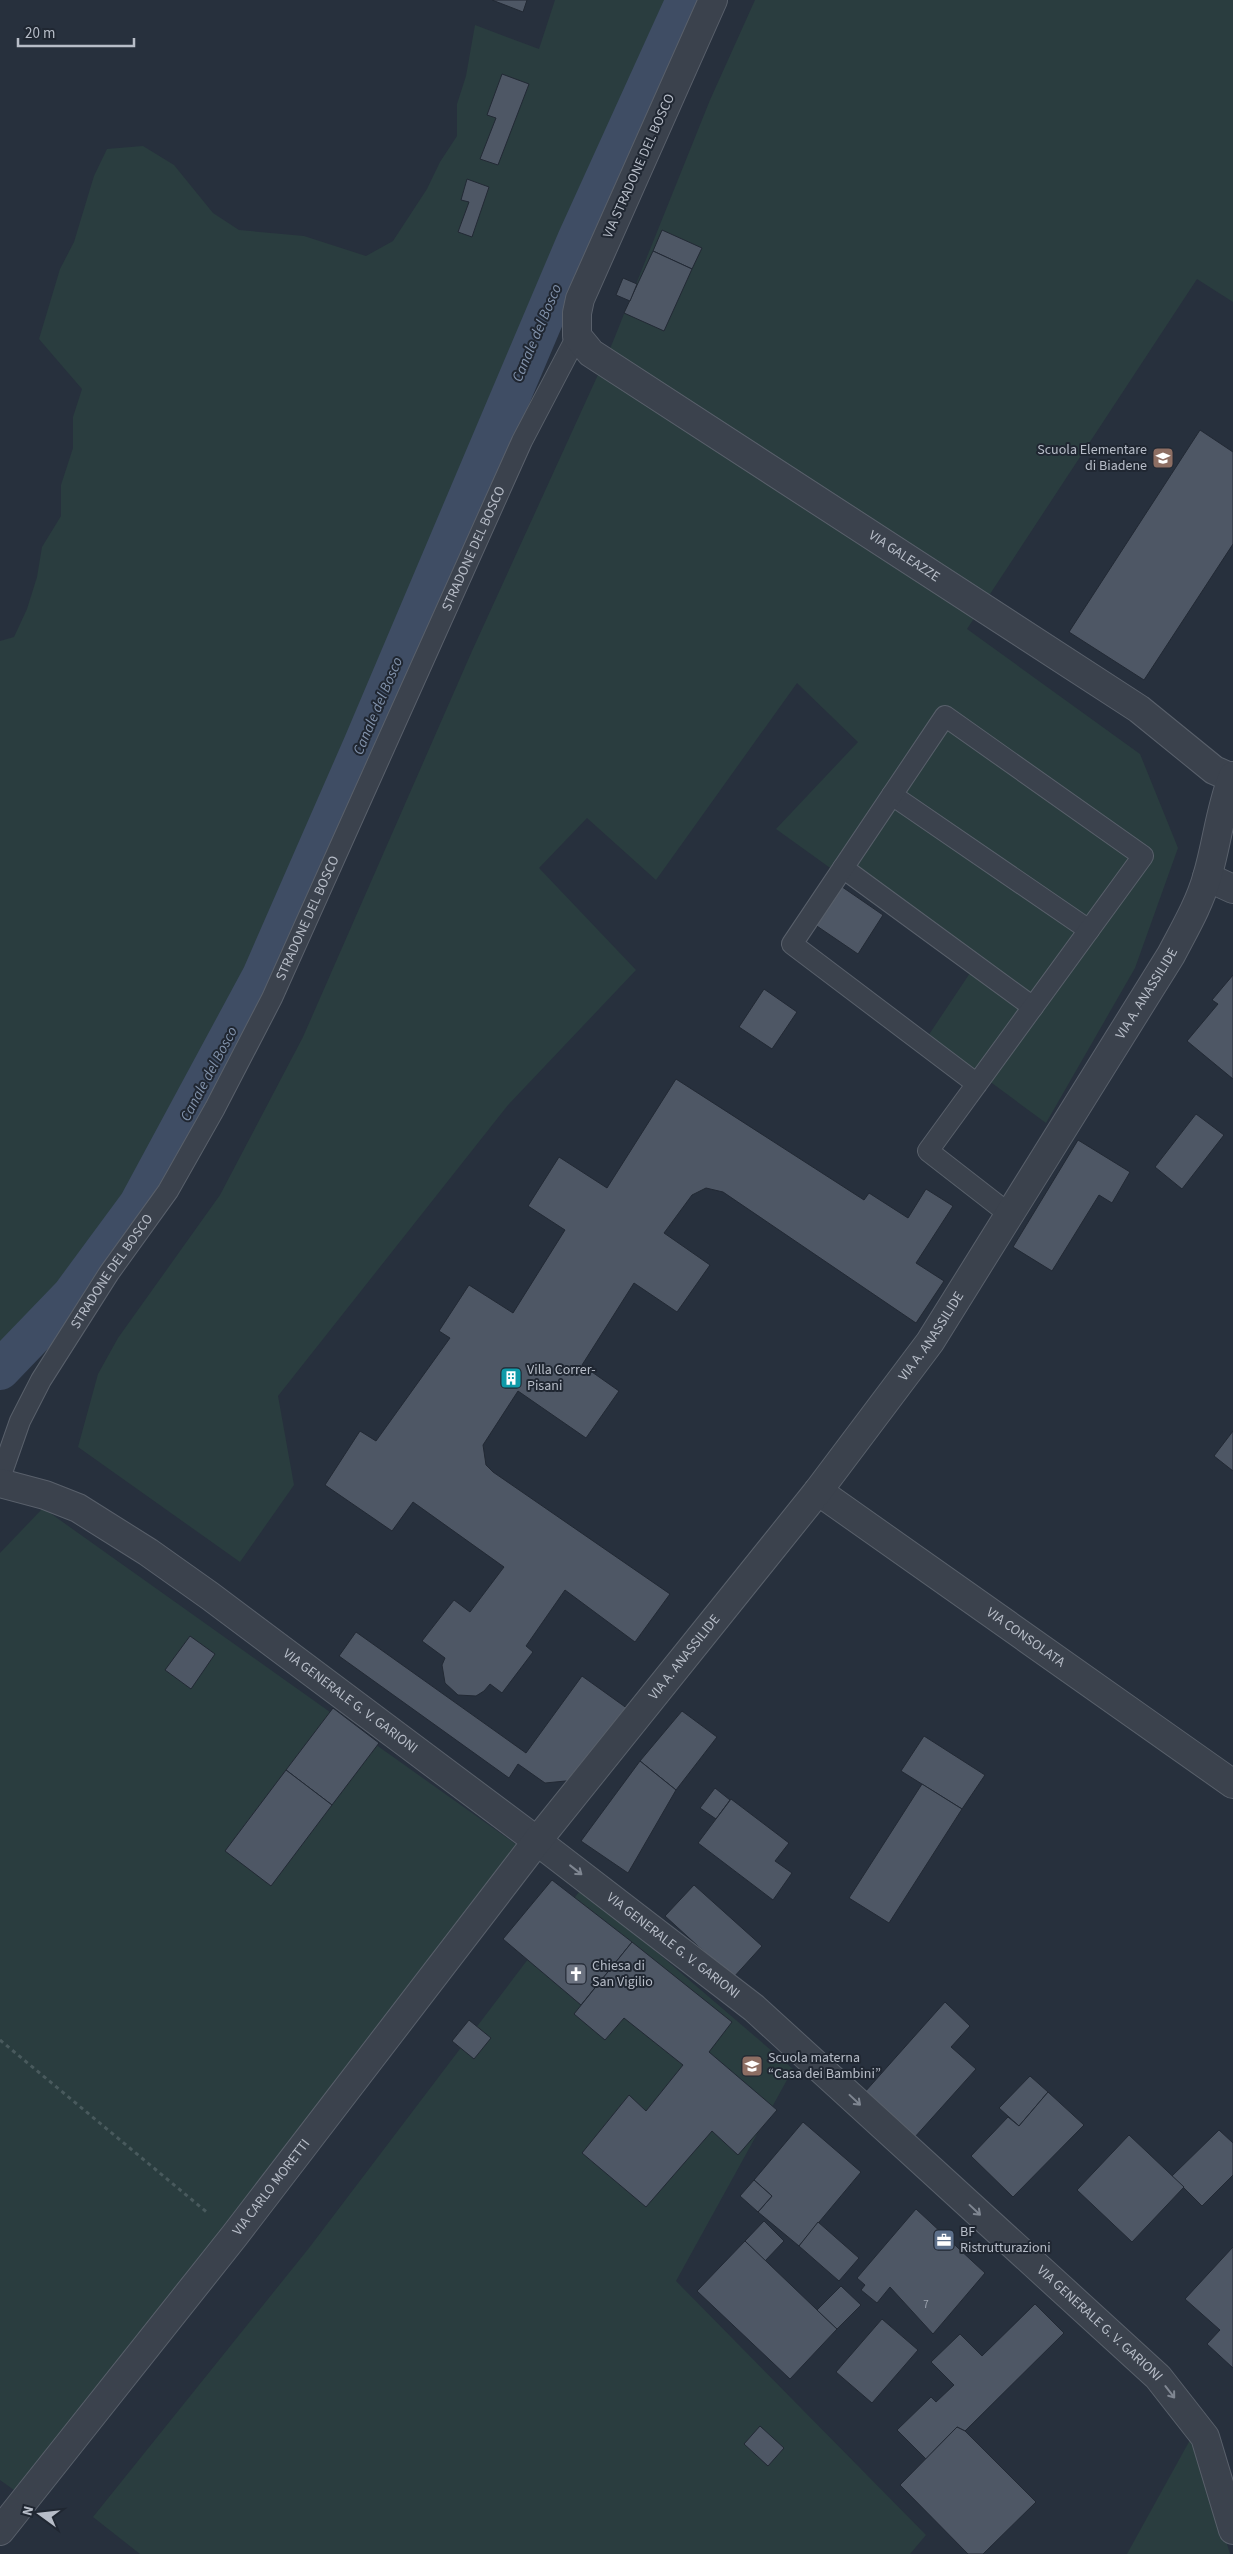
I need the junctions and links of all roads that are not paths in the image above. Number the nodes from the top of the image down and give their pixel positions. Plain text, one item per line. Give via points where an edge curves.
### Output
1 (713, 0) edge
2 (577, 336) junction
3 (1232, 777) edge
4 (892, 795) junction
5 (843, 868) junction
6 (1208, 877) junction
7 (1233, 889) edge
8 (1089, 930) junction
9 (1033, 1008) junction
10 (977, 1084) junction
11 (1009, 1214) junction
12 (0, 1478) edge
13 (0, 1483) edge
14 (818, 1491) junction
15 (1233, 1784) edge
16 (537, 1840) junction
17 (1232, 2523) edge
18 (0, 2531) edge

1 - 2 street, VIA STRADONE DEL BOSCO via 580,299
2 - 3 street, VIA GALEAZZE via 591,352 1138,709 1214,770
2 - 12 lane, STRADONE DEL BOSCO via 522,441 272,998 168,1191 109,1272 41,1380 20,1421
3 - 6 street, VIA A. ANASSILIDE
4 - 5 lane
4 - 8 lane
4 - 8 lane via 946,716 1143,856
5 - 9 lane
5 - 10 lane via 792,944
6 - 7 street
6 - 11 street, VIA A. ANASSILIDE via 1166,963
8 - 9 lane
9 - 10 lane
10 - 11 lane via 928,1151
11 - 14 street, VIA A. ANASSILIDE via 930,1342
13 - 16 street, VIA GENERALE G. V. GARIONI via 45,1495 104,1522 210,1596
14 - 15 street, VIA CONSOLATA
14 - 16 street, VIA A. ANASSILIDE
16 -> 17 street, VIA GENERALE G. V. GARIONI via 754,2008 1158,2377 1205,2437
16 - 18 street, VIA CARLO MORETTI via 235,2235

